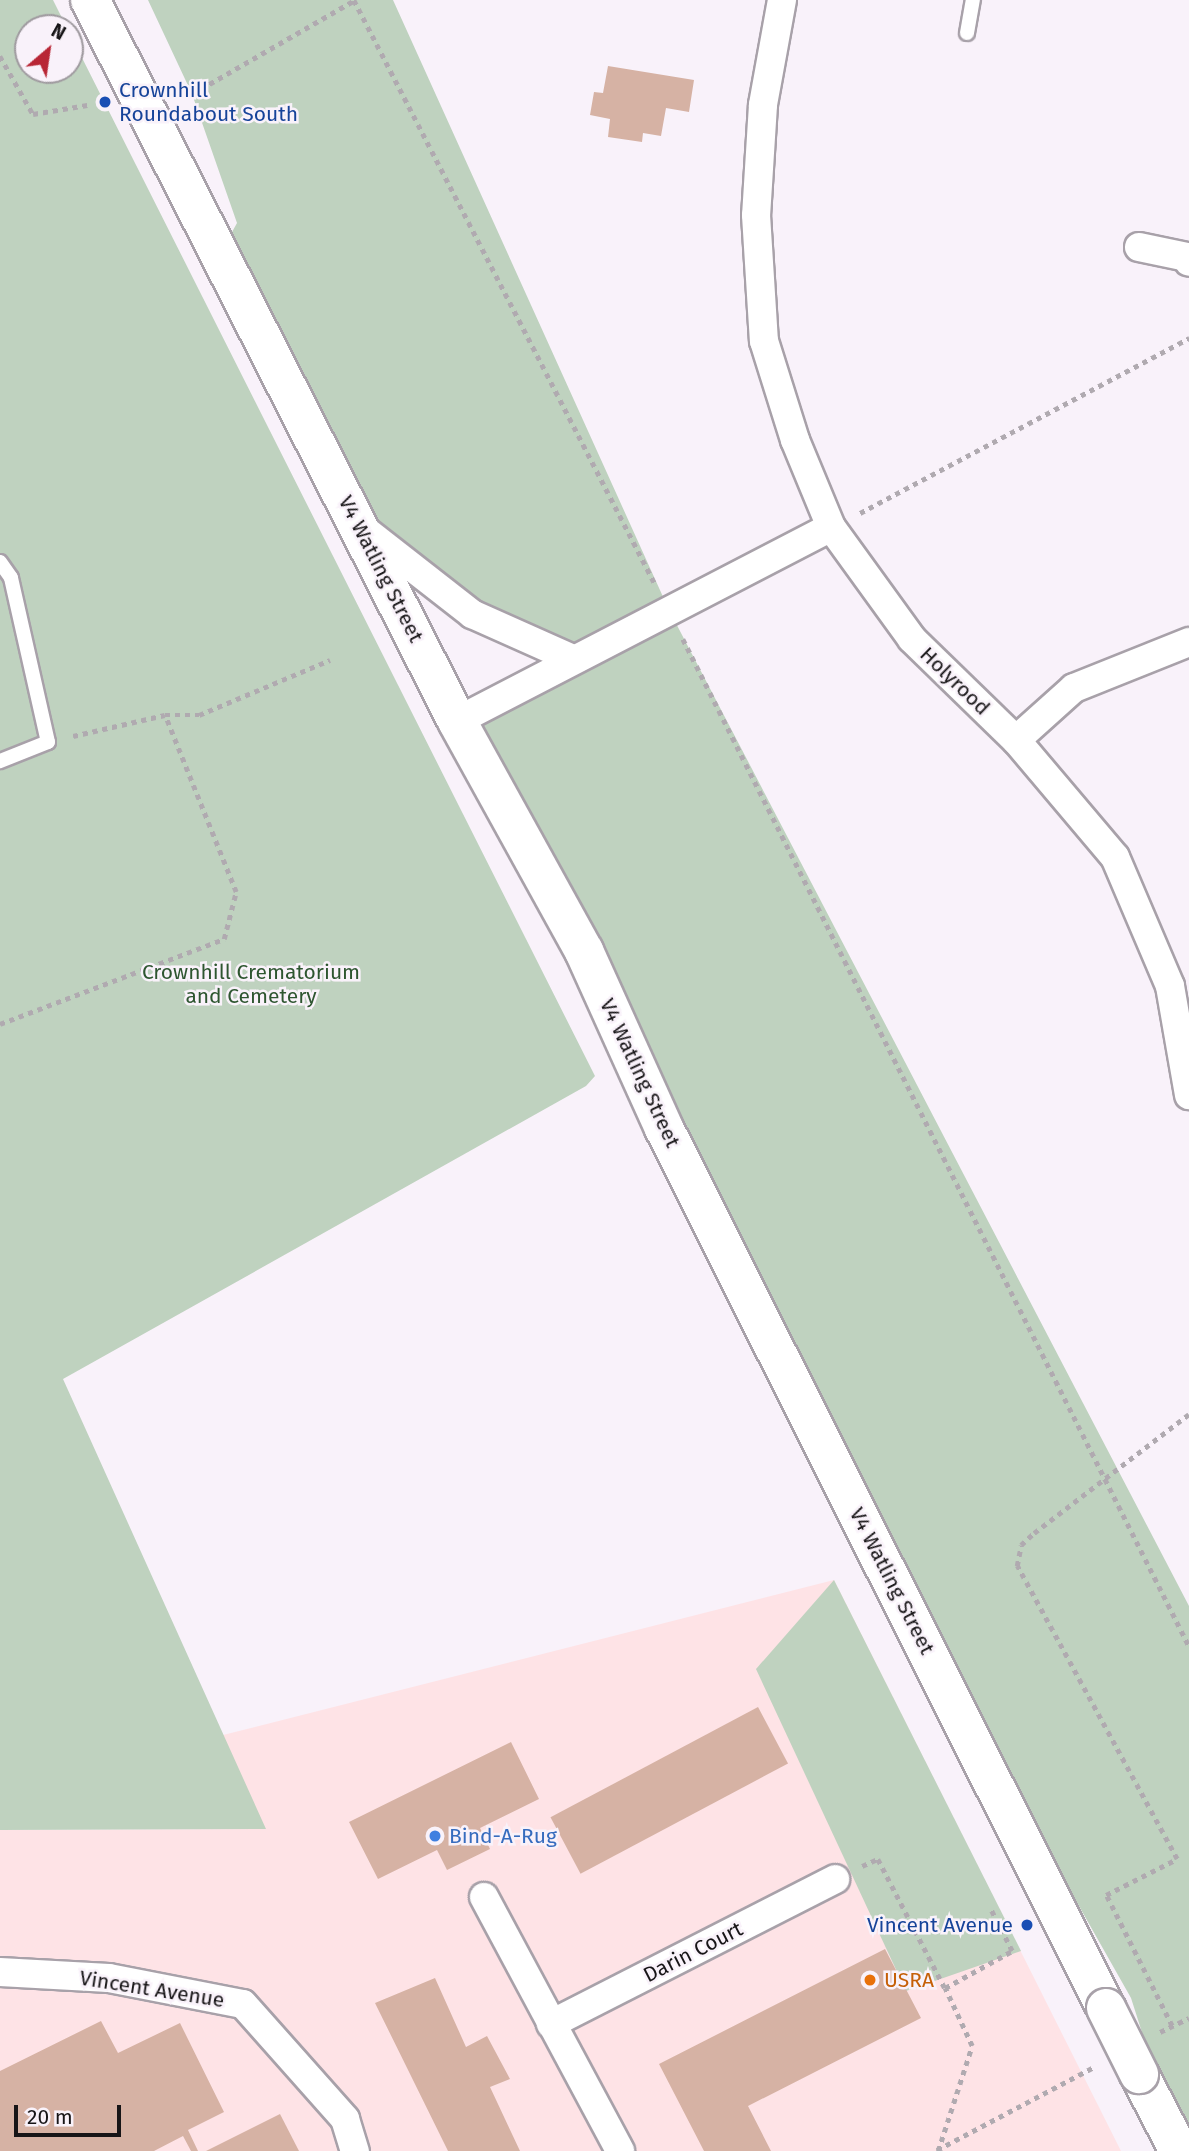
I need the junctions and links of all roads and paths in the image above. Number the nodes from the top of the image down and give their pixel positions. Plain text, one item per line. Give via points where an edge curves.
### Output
1 (90, 0) edge
2 (355, 0) edge
3 (782, 0) edge
4 (973, 0) edge
5 (967, 33) dead end
6 (0, 56) edge
7 (192, 94) dead end
8 (87, 105) dead end
9 (1139, 247) dead end
10 (1189, 262) edge
11 (1189, 338) edge
12 (360, 526) junction
13 (831, 527) junction
14 (0, 562) edge
15 (668, 610) junction
16 (1189, 642) edge
17 (571, 659) junction
18 (330, 660) dead end
19 (165, 715) junction
20 (457, 721) junction
21 (1016, 740) junction
22 (48, 742) junction
23 (0, 761) edge
24 (1180, 983) edge
25 (0, 1024) edge
26 (1189, 1095) edge
27 (1189, 1414) edge
28 (1104, 1480) junction
29 (1189, 1647) edge
30 (835, 1879) joint
31 (484, 1897) dead end
32 (990, 1908) dead end
33 (0, 1972) edge
34 (945, 1988) junction
35 (1189, 2018) edge
36 (551, 2024) junction
37 (1172, 2026) junction
38 (1143, 2057) junction
39 (1098, 2065) dead end
40 (938, 2150) edge
41 (355, 2151) edge
42 (620, 2151) edge
43 (1179, 2151) edge

1 - 12 street, V4 Watling Street
2 - 7 path
2 - 15 path
3 - 13 street, Holyrood via 763,105 757,201 764,341 795,440
4 - 5 lane
6 - 8 path via 33,114
9 - 10 street via 1187,257
11 - 13 path
12 - 17 street via 472,614
12 - 20 street, V4 Watling Street
13 - 15 street
13 - 21 street, Holyrood via 912,639
14 - 22 lane via 11,578
15 - 17 street
15 - 28 path
16 - 21 street via 1074,688
17 - 20 street
18 - 19 path via 200,715
19 - 22 path
19 - 25 path via 236,892 224,939
20 - 38 street, V4 Watling Street, bridge via 584,951 664,1128 1105,2008
21 - 24 street, Holyrood via 1115,857
22 - 23 lane
24 - 26 street, Holyrood
27 - 28 path
28 - 29 path
28 - 37 path via 1027,1539 1021,1545 1017,1566 1177,1859 1106,1895
30 - 34 path via 878,1858
30 - 36 street, Darin Court
31 - 36 street
32 - 34 path via 1012,1951
33 - 41 street, Vincent Avenue via 109,1978 243,2004 345,2119
34 - 40 path via 972,2046
35 - 37 path
36 - 42 street
37 - 38 path
38 - 43 street, V4 Watling Street
39 - 40 path

